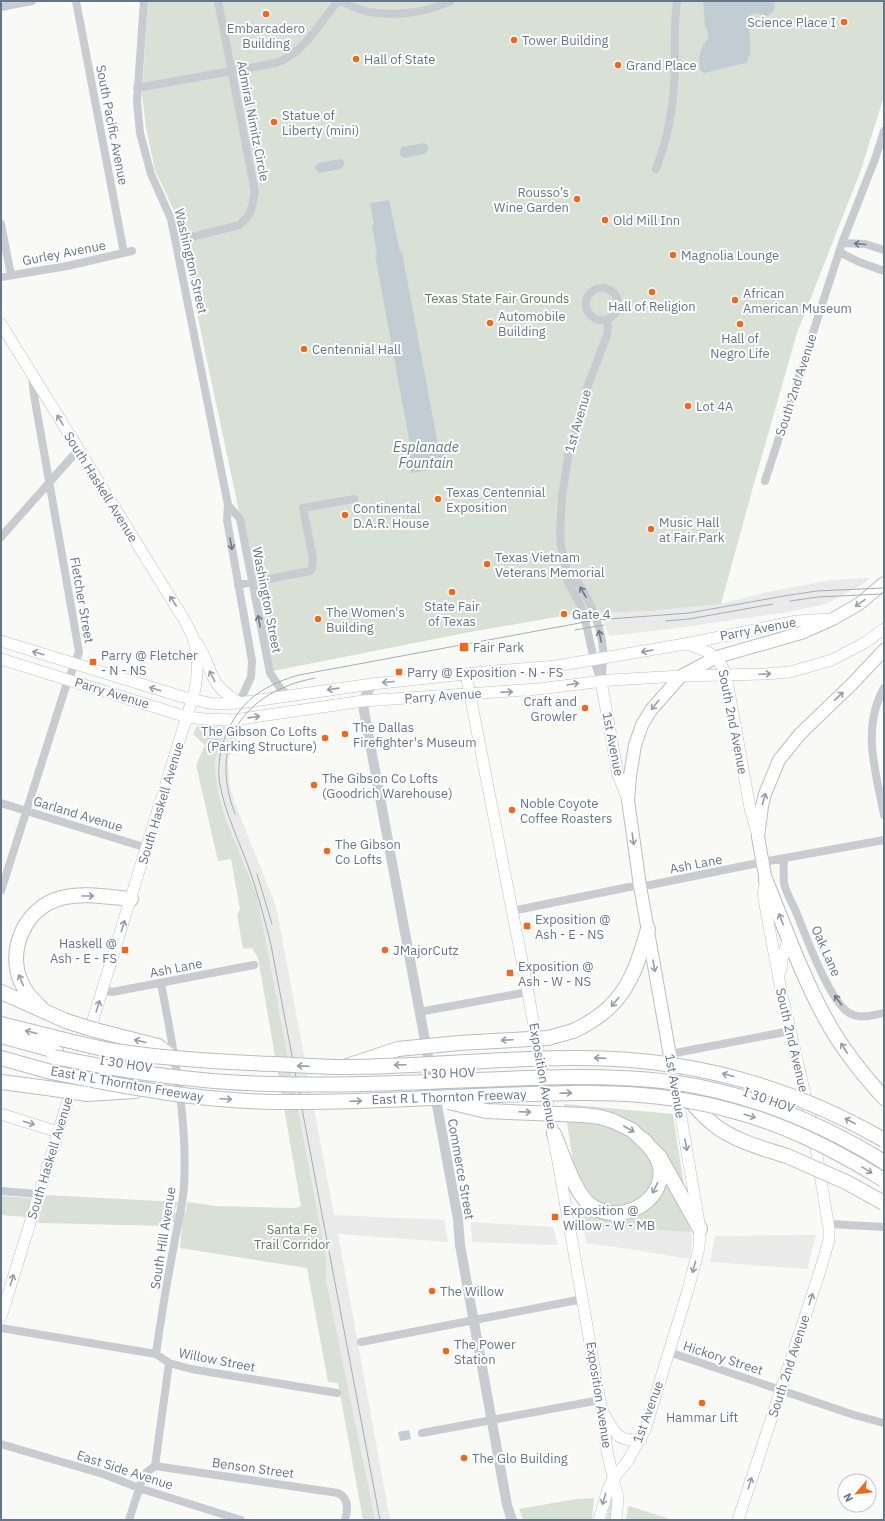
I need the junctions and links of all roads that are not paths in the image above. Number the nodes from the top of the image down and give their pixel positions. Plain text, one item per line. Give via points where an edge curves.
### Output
1 (32, 1) edge
2 (76, 1) edge
3 (144, 1) edge
4 (218, 1) edge
5 (339, 1) edge
6 (451, 1) edge
7 (677, 1) edge
8 (1, 7) edge
9 (231, 70) junction
10 (137, 88) junction
11 (884, 131) edge
12 (656, 169) dead end
13 (1, 224) edge
14 (176, 241) junction
15 (842, 243) junction
16 (884, 250) edge
17 (128, 252) joint
18 (839, 252) junction
19 (884, 271) edge
20 (11, 275) junction
21 (1, 277) edge
22 (606, 320) junction
23 (1, 324) edge
24 (32, 374) junction
25 (78, 450) junction
26 (765, 481) dead end
27 (50, 482) junction
28 (354, 499) dead end
29 (228, 505) junction
30 (1, 537) edge
31 (252, 583) junction
32 (884, 583) edge
33 (238, 585) junction
34 (833, 619) junction
35 (884, 629) edge
36 (194, 640) junction
37 (1, 641) edge
38 (685, 644) junction
39 (884, 650) edge
40 (717, 657) junction
41 (1, 659) edge
42 (598, 659) junction
43 (74, 664) junction
44 (466, 674) junction
45 (726, 675) junction
46 (681, 676) junction
47 (69, 679) junction
48 (601, 681) junction
49 (372, 684) junction
50 (884, 688) edge
51 (470, 694) junction
52 (290, 696) junction
53 (192, 700) junction
54 (363, 701) junction
55 (239, 704) junction
56 (187, 717) junction
57 (628, 800) junction
58 (1, 803) edge
59 (27, 811) junction
60 (884, 815) edge
61 (758, 837) junction
62 (884, 840) edge
63 (147, 848) junction
64 (784, 858) junction
65 (763, 862) junction
66 (766, 881) junction
67 (640, 886) junction
68 (1, 891) edge
69 (132, 899) junction
70 (512, 910) junction
71 (648, 929) junction
72 (789, 937) junction
73 (254, 965) dead end
74 (161, 983) junction
75 (103, 990) junction
76 (781, 990) junction
77 (1, 992) edge
78 (528, 992) junction
79 (44, 1011) junction
80 (419, 1012) junction
81 (884, 1013) edge
82 (1, 1024) edge
83 (790, 1031) junction
84 (1, 1036) edge
85 (1, 1044) edge
86 (57, 1049) junction
87 (670, 1054) junction
88 (1, 1058) edge
89 (174, 1058) junction
90 (342, 1067) junction
91 (1, 1082) edge
92 (675, 1084) junction
93 (146, 1090) junction
94 (429, 1098) junction
95 (884, 1098) edge
96 (1, 1114) edge
97 (58, 1132) junction
98 (554, 1134) junction
99 (644, 1140) junction
100 (884, 1140) edge
101 (884, 1154) edge
102 (884, 1162) edge
103 (884, 1180) edge
104 (1, 1191) edge
105 (39, 1194) junction
106 (884, 1203) edge
107 (829, 1224) junction
108 (884, 1227) edge
109 (700, 1229) junction
110 (4, 1295) edge
111 (583, 1299) junction
112 (1, 1318) edge
113 (474, 1320) junction
114 (1, 1328) edge
115 (361, 1342) dead end
116 (669, 1352) junction
117 (156, 1354) junction
118 (169, 1363) junction
119 (781, 1389) junction
120 (337, 1392) dead end
121 (601, 1405) junction
122 (492, 1420) junction
123 (884, 1423) edge
124 (422, 1433) dead end
125 (641, 1439) junction
126 (1, 1444) edge
127 (155, 1466) junction
128 (613, 1479) junction
129 (139, 1488) junction
130 (129, 1520) edge
131 (241, 1520) edge
132 (345, 1520) edge
133 (511, 1520) edge
134 (599, 1520) edge
135 (616, 1520) edge
136 (738, 1520) edge

1 - 8 street
2 - 17 street, South Pacific Avenue
3 - 10 street, Washington Street
4 - 9 street, Admiral Nimitz Circle
5 - 6 street via 368,11 396,13 422,11
5 - 9 street via 292,55 276,63
7 - 12 street via 673,102
9 - 10 street
9 - 14 street, Admiral Nimitz Circle via 255,192 251,213 239,225
10 - 14 street, Washington Street via 138,118 144,153 172,219
11 - 15 street, South 2nd Avenue
13 - 20 street
14 - 29 street, Washington Street
16 -> 15 street via 864,244
15 - 18 street, South 2nd Avenue
17 - 20 street, Gurley Avenue
18 - 19 street
18 - 26 street, South 2nd Avenue
20 - 21 street, Gurley Avenue
22 - 22 street via 617,310 617,300 608,289 597,289 588,295 587,311 595,319
22 - 42 street, 1st Avenue via 607,335 585,394 569,451 560,532 567,572 574,577 594,615 603,649
23 - 24 main road, South Haskell Avenue
25 -> 24 main road, South Haskell Avenue
24 - 27 street, Fletcher Street
25 - 27 street
36 -> 25 main road, South Haskell Avenue via 183,618
27 - 30 street
27 - 43 street, Fletcher Street via 79,652
28 - 31 street via 304,508 313,559 310,571
29 - 31 street, Washington Street via 240,519
29 -> 33 street, Washington Street via 227,520
31 - 33 street
52 -> 31 street, Washington Street via 280,688 270,673
32 -> 34 main road via 859,604
33 - 55 street, Washington Street via 252,668 250,681
34 - 38 main road, Parry Avenue via 797,621
34 - 40 main road via 801,633
45 -> 35 main road, Parry Avenue via 790,672 814,666 856,648
36 - 53 main road, South Haskell Avenue via 197,678
55 -> 36 main road via 217,685 203,653
43 -> 37 main road, Parry Avenue
38 - 40 main road, South 2nd Avenue
38 -> 42 main road, Parry Avenue
61 -> 39 main road via 765,794 784,752
40 - 45 main road, South 2nd Avenue
40 - 46 main road
41 - 47 main road, Parry Avenue
42 - 44 main road, Parry Avenue via 556,666
42 - 48 street, 1st Avenue
43 - 47 street, Fletcher Street
53 -> 43 main road, Parry Avenue
44 -> 49 main road, Parry Avenue
44 - 51 main road, Exposition Avenue
45 - 46 main road, Parry Avenue
45 - 61 main road, South 2nd Avenue via 750,808
46 - 48 main road, Parry Avenue
46 -> 57 main road via 651,710 642,725 635,745
47 - 56 main road, Parry Avenue
47 - 59 street, Fletcher Street
51 -> 48 main road, Parry Avenue
48 - 57 main road, 1st Avenue via 618,775
49 -> 52 main road, Parry Avenue
49 - 54 street
50 - 60 street via 877,703 871,732 871,748
51 - 54 main road, Parry Avenue
51 - 70 main road, Exposition Avenue
52 - 55 main road, Parry Avenue
53 - 55 main road, Parry Avenue via 214,704
53 - 56 main road, South Haskell Avenue
56 -> 54 main road, Parry Avenue via 234,720
54 - 80 street, Commerce Street
56 - 63 main road, South Haskell Avenue
57 -> 67 main road, 1st Avenue
58 - 59 street, Garland Avenue
59 - 63 street, Garland Avenue
59 - 68 street, Fletcher Street
61 - 65 main road, South 2nd Avenue
62 - 64 street, Ash Lane
63 - 69 main road, South Haskell Avenue
64 - 65 street, Ash Lane
81 -> 64 street, Oak Lane via 866,1016 850,1014 829,988 784,883
65 - 66 main road, South 2nd Avenue
65 - 67 street, Ash Lane
72 -> 66 highway
66 - 76 main road, South 2nd Avenue via 763,894
67 - 70 street, Ash Lane
67 - 71 main road, 1st Avenue
75 -> 69 main road, South Haskell Avenue
79 -> 69 highway via 21,983 18,971 18,943 27,922 50,903 68,897
70 - 78 main road, Exposition Avenue
71 -> 87 main road, 1st Avenue
71 -> 90 highway, bridge via 630,981 617,1001 594,1021 573,1031 548,1038 398,1049
72 - 76 main road via 782,959
95 -> 72 highway via 850,1057 816,1001
73 - 74 street, Ash Lane
74 - 75 street, Ash Lane via 112,992
74 - 117 street, South Hill Avenue via 176,1068 184,1185
97 -> 75 main road, South Haskell Avenue
76 - 83 main road, South 2nd Avenue
77 - 79 highway
78 - 80 street
78 - 98 main road, Exposition Avenue
89 -> 79 highway, bridge via 158,1046 95,1030
80 - 113 street, Commerce Street via 458,1219 460,1245
86 -> 82 highway
83 - 87 street
83 - 107 main road, South 2nd Avenue via 812,1125
84 - 86 highway, I 30 HOV
85 - 86 highway, I 30 HOV
86 - 89 highway, bridge via 113,1051
86 - 101 highway, I 30 HOV via 115,1063 239,1077 312,1078 582,1070 668,1075 737,1089 786,1105 820,1119
86 - 102 highway, I 30 HOV, bridge via 143,1074 243,1083 329,1084 576,1077 671,1082 722,1092 783,1111 828,1130
87 - 92 main road, 1st Avenue
88 - 93 highway, East R L Thornton Freeway, bridge via 51,1072
90 -> 89 highway, bridge
100 -> 90 highway, bridge via 839,1115 776,1089 722,1074 647,1061 574,1058
91 - 93 highway, bridge via 87,1094
92 - 106 highway, bridge via 724,1132 846,1182
92 -> 109 main road, 1st Avenue
93 -> 94 highway, East R L Thornton Freeway, bridge via 273,1102
94 -> 99 highway, bridge via 486,1111 584,1114 600,1117 632,1130
94 -> 103 highway, East R L Thornton Freeway, bridge via 580,1092 648,1095 686,1100 728,1109 784,1127 855,1162
96 -> 97 main road
97 - 105 main road, South Haskell Avenue
99 -> 98 highway via 660,1166 657,1187 645,1202 631,1211 616,1214 600,1211 586,1201 578,1190
98 - 111 main road, Exposition Avenue
99 - 109 highway via 659,1156
104 - 105 street
110 -> 105 main road, South Haskell Avenue
107 - 108 street
119 -> 107 main road, South 2nd Avenue via 829,1240
109 -> 116 main road, 1st Avenue via 699,1248
110 - 112 main road, South Haskell Avenue
111 - 113 street
111 - 121 main road, Exposition Avenue
113 - 115 street
113 - 122 street, Commerce Street
114 - 117 street, Willow Street
116 - 119 street, Hickory Street
116 - 125 main road, 1st Avenue
117 - 118 street, Willow Street
118 - 120 street, Willow Street via 191,1369
118 - 127 street
119 - 123 street, Hickory Street
136 -> 119 main road, South 2nd Avenue
121 - 122 street
121 - 125 main road via 621,1438
121 - 128 main road, Exposition Avenue
122 - 124 street
122 - 133 street, Commerce Street
125 - 128 main road, 1st Avenue
126 - 129 street, East Side Avenue via 103,1474
127 - 129 street via 146,1473
127 - 132 street, Benson Street via 338,1493 343,1495 348,1506
128 -> 134 main road via 604,1499
128 - 135 main road, Exposition Avenue via 618,1499
129 - 130 street
129 - 131 street, East Side Avenue

